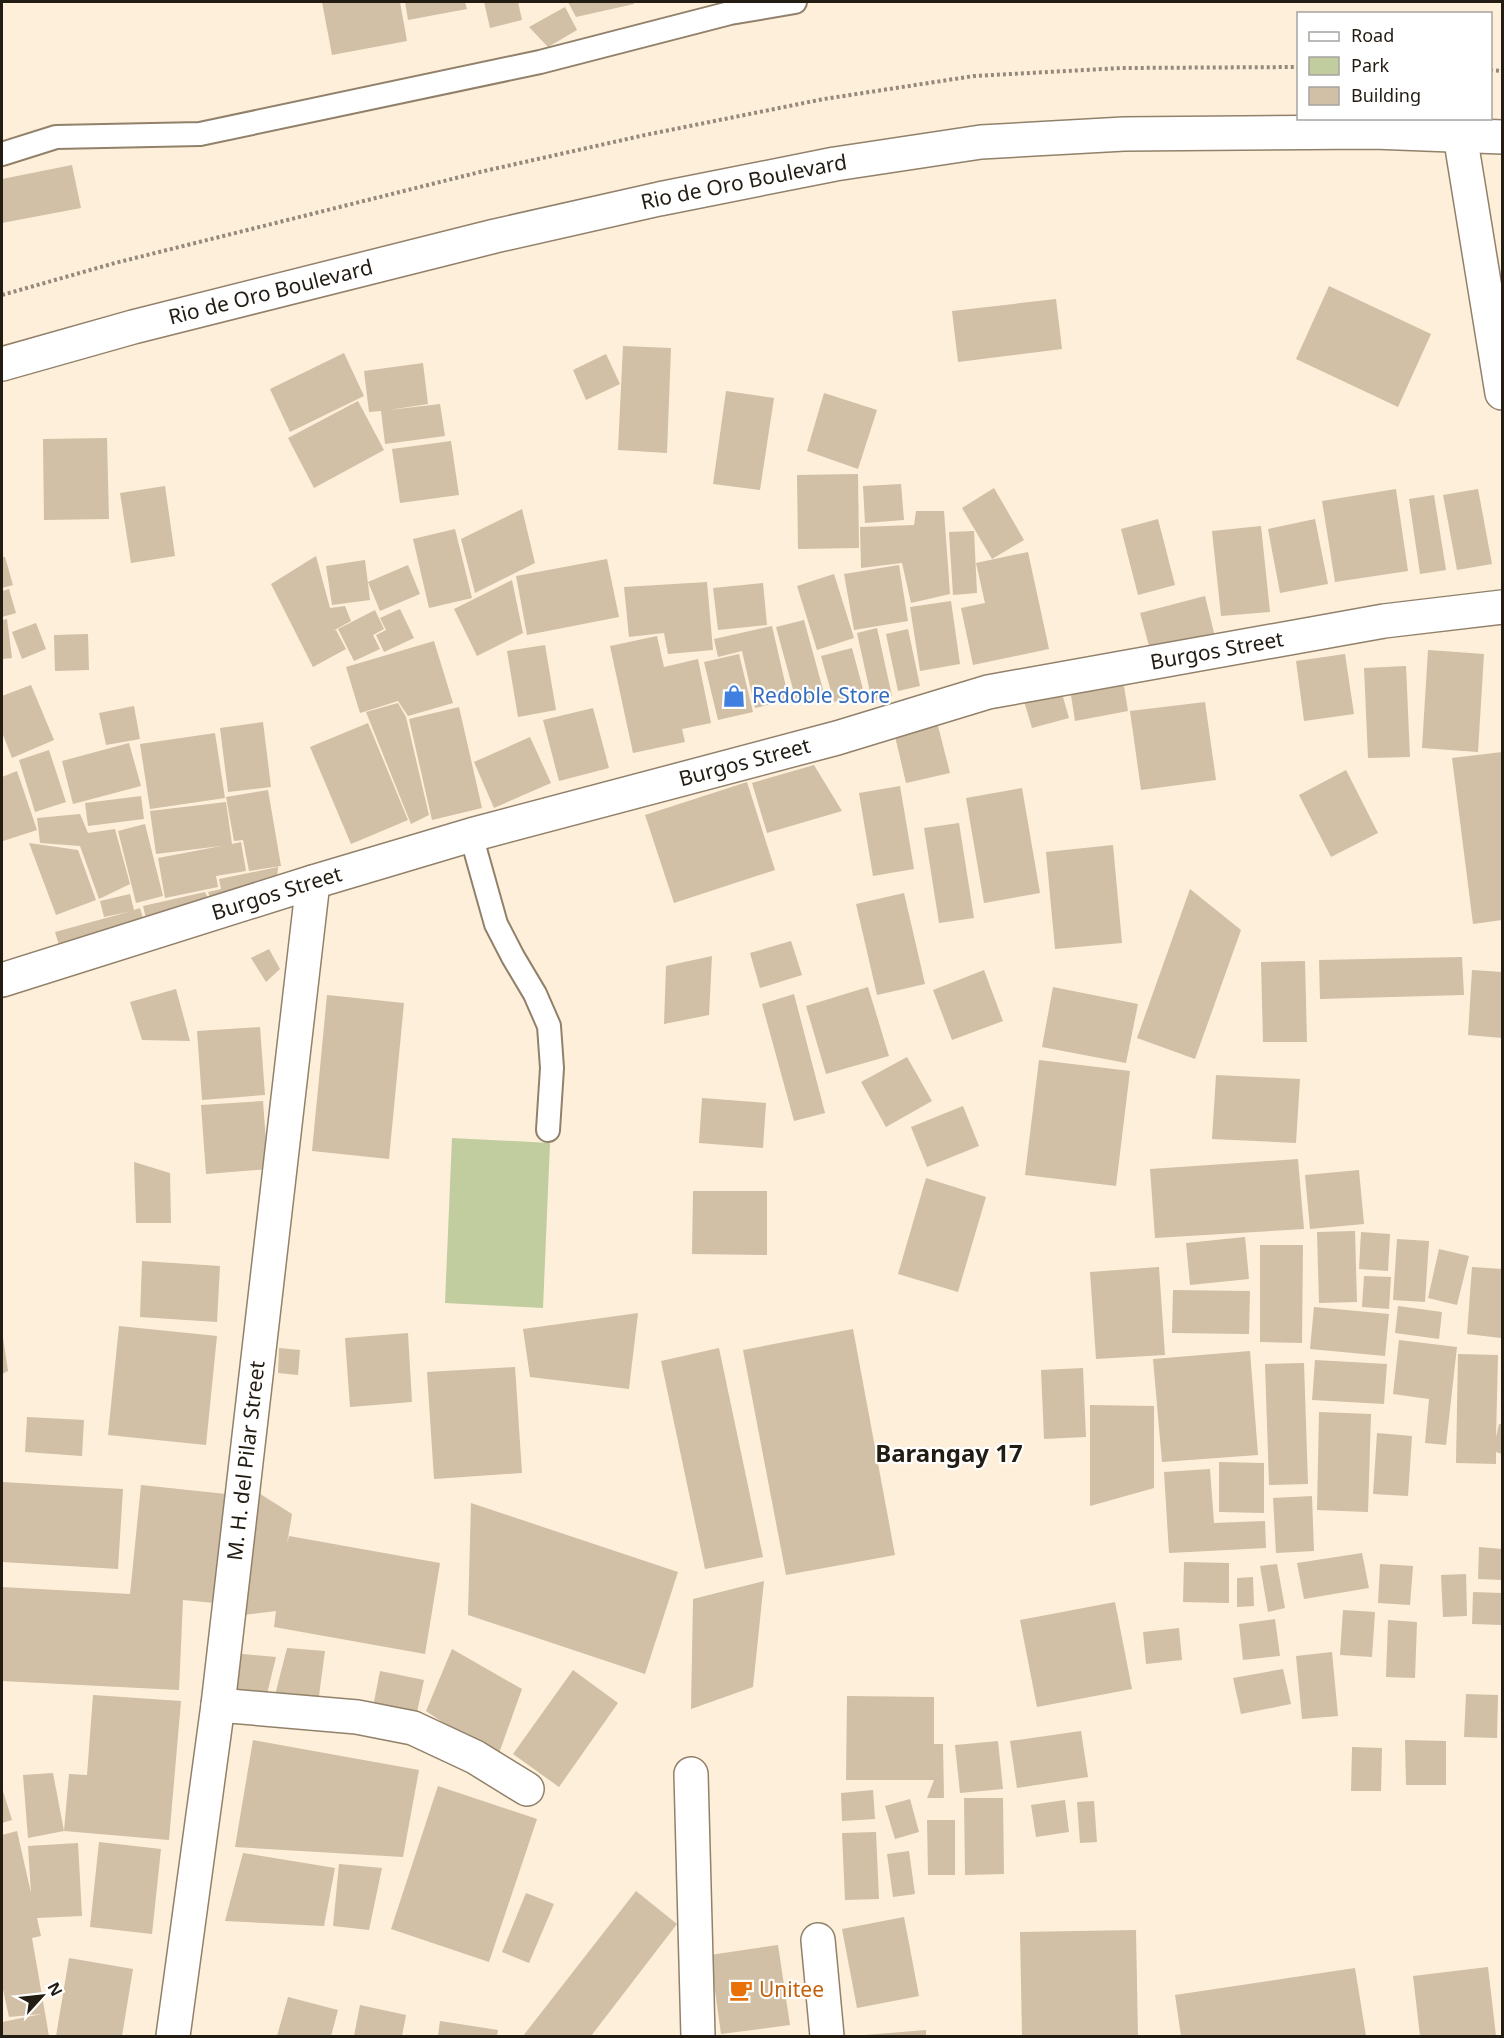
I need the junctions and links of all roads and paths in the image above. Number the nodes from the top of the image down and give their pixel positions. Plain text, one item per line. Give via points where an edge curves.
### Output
1 (795, 2) edge
2 (1297, 67) edge
3 (1460, 135) junction
4 (1503, 137) edge
5 (2, 154) edge
6 (2, 295) edge
7 (2, 364) edge
8 (1503, 393) edge
9 (1503, 607) edge
10 (471, 835) junction
11 (313, 882) junction
12 (2, 980) edge
13 (548, 1130) dead end
14 (218, 1705) junction
15 (691, 1774) dead end
16 (527, 1789) dead end
17 (818, 1940) dead end
18 (173, 2037) edge
19 (698, 2037) edge
20 (827, 2037) edge

1 - 5 lane via 730,13 540,62 200,134 56,137
2 - 6 path via 1122,68 974,76 824,99 480,172 116,262
3 - 4 street, Rio de Oro Boulevard
3 - 7 street, Rio de Oro Boulevard via 1124,134 981,142 847,163 495,236
3 - 8 street
9 - 10 street, Burgos Street via 1384,621 988,692 837,738
10 - 11 street, Burgos Street
10 - 13 lane via 496,924 549,1026 552,1068
11 - 12 street, Burgos Street
11 - 14 street, M. H. del Pilar Street
14 - 16 street via 357,1717 413,1728 475,1757
14 - 18 street, M. H. del Pilar Street
15 - 19 street
17 - 20 street

